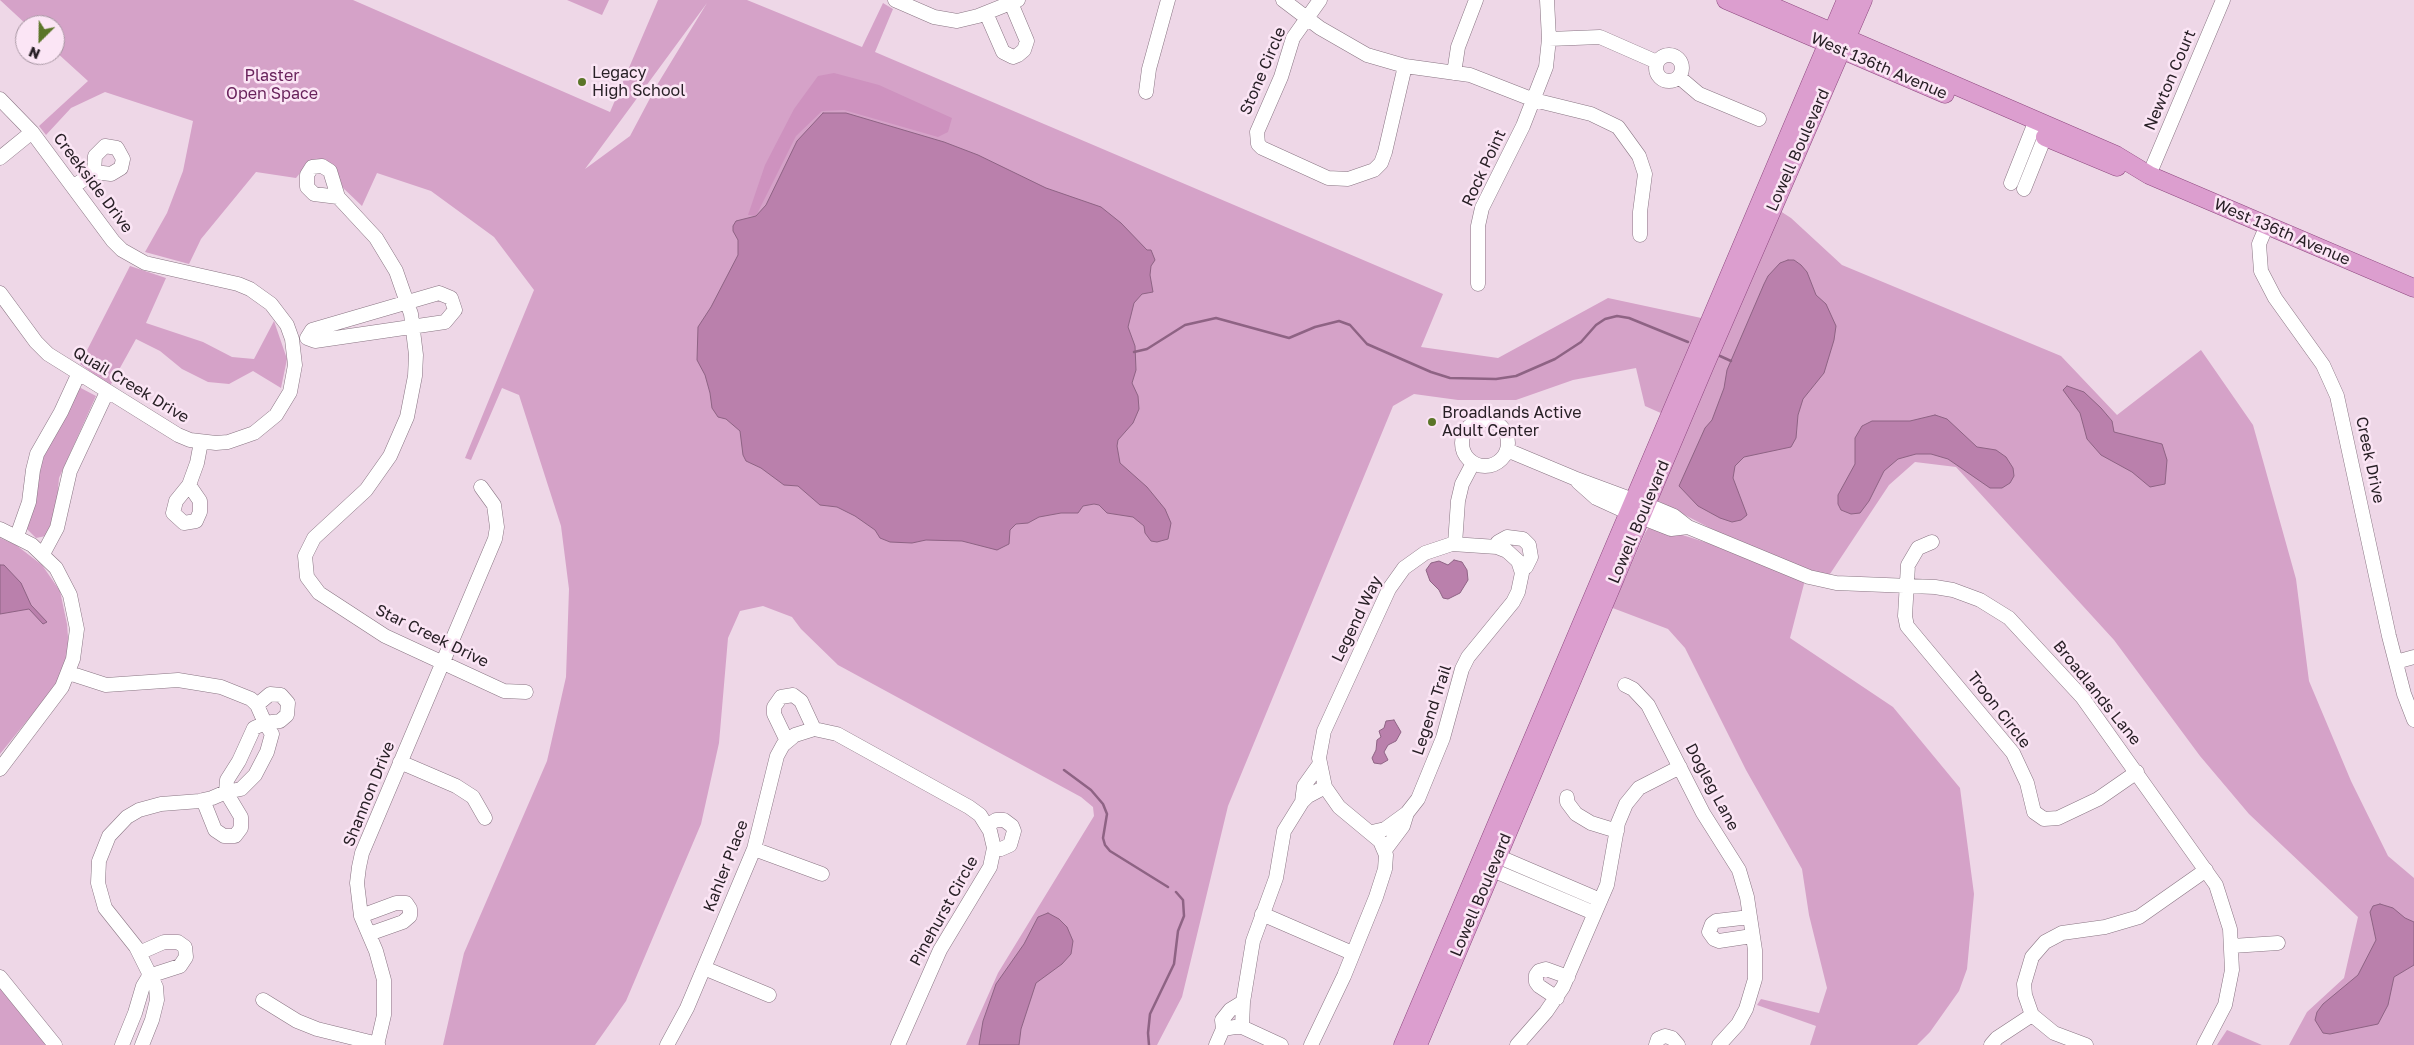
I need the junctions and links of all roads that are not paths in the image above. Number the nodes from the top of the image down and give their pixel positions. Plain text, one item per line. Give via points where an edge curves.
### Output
1 (895, 0) edge
2 (1168, 0) edge
3 (1282, 0) edge
4 (1320, 0) edge
5 (1476, 0) edge
6 (1547, 0) edge
7 (1726, 0) edge
8 (1758, 0) edge
9 (1846, 0) edge
10 (1862, 0) edge
11 (2223, 0) edge
12 (1015, 1) edge
13 (986, 13) junction
14 (1307, 18) junction
15 (1549, 39) junction
16 (1837, 41) junction
17 (1657, 62) junction
18 (1405, 66) junction
19 (1454, 73) junction
20 (1679, 77) junction
21 (1146, 92) dead end
22 (0, 100) edge
23 (1534, 100) junction
24 (1759, 119) dead end
25 (2040, 128) junction
26 (32, 132) junction
27 (0, 158) edge
28 (94, 172) dead end
29 (2150, 175) junction
30 (2011, 183) dead end
31 (73, 187) junction
32 (2024, 188) dead end
33 (338, 197) dead end
34 (2267, 226) junction
35 (1640, 235) dead end
36 (1478, 284) dead end
37 (2414, 288) edge
38 (0, 293) edge
39 (408, 303) junction
40 (351, 319) junction
41 (413, 328) junction
42 (355, 336) junction
43 (307, 338) junction
44 (292, 339) junction
45 (78, 375) junction
46 (107, 392) junction
47 (201, 442) junction
48 (1507, 450) junction
49 (1473, 463) junction
50 (189, 485) dead end
51 (481, 487) dead end
52 (1638, 508) junction
53 (0, 529) edge
54 (17, 536) junction
55 (1932, 542) dead end
56 (1455, 544) junction
57 (43, 554) junction
58 (1906, 585) junction
59 (2414, 657) edge
60 (443, 662) junction
61 (2396, 662) junction
62 (69, 673) junction
63 (1625, 685) dead end
64 (526, 692) dead end
65 (257, 705) junction
66 (2414, 720) edge
67 (265, 722) junction
68 (814, 728) junction
69 (786, 741) junction
70 (400, 762) junction
71 (1319, 765) junction
72 (1680, 767) junction
73 (0, 769) edge
74 (2137, 772) junction
75 (1325, 787) junction
76 (226, 792) junction
77 (1567, 797) dead end
78 (203, 800) junction
79 (1302, 802) junction
80 (1407, 813) junction
81 (485, 818) dead end
82 (988, 825) junction
83 (1617, 831) junction
84 (1372, 832) junction
85 (994, 848) junction
86 (754, 849) junction
87 (1384, 850) junction
88 (1489, 861) junction
89 (2206, 870) junction
90 (822, 874) dead end
91 (1600, 900) junction
92 (1594, 913) junction
93 (1262, 914) junction
94 (361, 916) junction
95 (1750, 916) junction
96 (369, 934) junction
97 (1752, 936) junction
98 (2278, 943) dead end
99 (2232, 946) junction
100 (139, 953) junction
101 (1352, 953) junction
102 (704, 968) junction
103 (149, 976) junction
104 (0, 977) edge
105 (1568, 977) junction
106 (768, 995) dead end
107 (1557, 998) junction
108 (263, 1000) dead end
109 (1243, 1002) junction
110 (2032, 1015) junction
111 (1242, 1028) junction
112 (1223, 1029) junction
113 (377, 1044) edge
114 (55, 1045) edge
115 (122, 1045) edge
116 (142, 1045) edge
117 (667, 1045) edge
118 (898, 1045) edge
119 (1216, 1045) edge
120 (1281, 1045) edge
121 (1311, 1045) edge
122 (1404, 1045) edge
123 (1418, 1045) edge
124 (1516, 1045) edge
125 (1656, 1045) edge
126 (1678, 1045) edge
127 (1719, 1045) edge
128 (1991, 1045) edge
129 (2086, 1045) edge
130 (2204, 1045) edge

1 - 13 street via 946,20 968,19
2 - 21 street
3 - 14 street
4 - 14 street, Stone Circle
5 - 19 street via 1458,47
6 - 15 street, Rock Point
7 - 16 main road, West 136th Avenue
8 - 16 main road, West 136th Avenue
9 - 16 main road, Lowell Boulevard
10 - 16 main road, Lowell Boulevard
11 - 29 street, Newton Court
12 - 13 street
12 - 13 street via 1027,41 1018,56 1002,52
14 - 18 street via 1361,52
14 - 18 street, Stone Circle via 1293,38 1282,77 1257,132 1258,144 1269,153 1338,180 1374,170 1385,152
15 - 17 street via 1600,37
15 - 23 street, Rock Point via 1546,67
16 - 25 main road, West 136th Avenue
16 - 52 main road, Lowell Boulevard
17 - 20 street via 1656,70 1663,80 1672,81
17 - 20 street via 1666,55 1678,58 1682,65
18 - 19 street
19 - 23 street via 1490,82
20 - 24 street via 1699,94
22 - 26 street, Creekside Drive
23 - 35 street via 1604,119 1618,127 1630,141 1644,174
23 - 36 street, Rock Point via 1482,208 1478,226
25 - 29 main road, West 136th Avenue via 2106,164
25 - 30 street
25 - 32 street
26 - 27 street
26 - 31 street, Creekside Drive
28 - 31 street
29 - 34 main road, West 136th Avenue
31 - 44 street, Creekside Drive via 113,241 128,253 145,263 250,288 280,314
33 - 39 street, Star Creek Drive via 386,252
34 - 37 main road, West 136th Avenue
34 - 61 street, Creek Drive via 2259,244 2261,271 2275,298 2323,365 2337,396
38 - 45 street, Quail Creek Drive via 36,342
39 - 40 street
39 - 41 street, Star Creek Drive
39 - 41 street via 439,293 451,298 455,310 445,322
40 - 42 street
40 - 43 street via 312,330
41 - 42 street
41 - 60 street, Star Creek Drive via 415,376 400,437 366,490 314,538 308,547 302,578 319,593 385,636
42 - 43 street via 315,341
43 - 44 street
44 - 47 street, Quail Creek Drive via 296,365 294,379 276,415 241,439 216,444
45 - 46 street, Quail Creek Drive
45 - 54 street via 37,454 29,502
46 - 47 street, Quail Creek Drive via 178,435
46 - 57 street via 70,471 57,528
47 - 50 street
48 - 49 street via 1494,464
48 - 49 street via 1508,442 1502,427 1489,420 1475,422 1465,431 1462,445
48 - 52 street, Broadlands Lane
49 - 56 street via 1459,494
51 - 60 street, Shannon Drive via 494,505 497,522 490,568
52 - 58 street, Broadlands Lane via 1671,528 1688,527 1809,577 1827,581
52 - 88 main road, Lowell Boulevard
53 - 54 street
54 - 57 street
55 - 58 street, Troon Circle via 1918,548 1911,557
56 - 71 street, Legend Way via 1425,553 1410,562 1397,576 1332,712 1320,746
56 - 80 street, Legend Trail via 1497,547 1507,551 1516,558 1521,580 1513,602 1468,657 1443,738 1418,799
57 - 62 street via 64,581 75,612 76,644
58 - 74 street, Broadlands Lane via 1966,594 2009,618 2068,680
58 - 74 street, Troon Circle via 1907,635 2013,753 2027,783 2033,819 2052,820 2085,807
59 - 61 street
60 - 64 street, Star Creek Drive via 504,690
60 - 70 street, Shannon Drive
61 - 66 street, Creek Drive
62 - 65 street via 106,685 154,680 198,682 243,694
62 - 73 street via 54,699
63 - 72 street, Dogleg Lane via 1633,688 1648,705
65 - 67 street
65 - 67 street via 270,694 281,695 288,703 287,715 280,721
67 - 76 street via 254,728 240,761 226,780
67 - 76 street via 272,734 255,775 241,789
68 - 69 street
68 - 69 street via 798,698 788,695 780,698 774,714
68 - 82 street via 836,734 969,807
69 - 86 street, Kahler Place via 777,756
70 - 81 street via 456,786 473,797
70 - 94 street, Shannon Drive via 358,867
71 - 75 street, Legend Way
71 - 79 street, Legend Way via 1304,786
72 - 83 street via 1650,781 1634,793 1621,814
72 - 95 street, Dogleg Lane via 1703,813 1739,870
74 - 89 street, Broadlands Lane
75 - 79 street, Legend Way
75 - 84 street, Legend Way via 1339,807
76 - 78 street
76 - 78 street via 241,817 241,828 235,836 224,836 215,830
77 - 83 street via 1576,814 1591,823
78 - 100 street via 139,810 118,825 103,848 97,872 101,897 111,917
79 - 93 street, Legend Way via 1284,830 1276,878
80 - 84 street, Legend Trail via 1385,829
80 - 87 street, Legend Trail via 1403,826
82 - 85 street, Pinehurst Circle
82 - 85 street, Pinehurst Circle via 1004,820 1014,831 1010,845
83 - 91 street via 1607,885
84 - 87 street
85 - 118 street, Pinehurst Circle via 990,867 940,950
86 - 90 street
86 - 102 street, Kahler Place
87 - 101 street via 1382,882
88 - 91 street
88 - 92 street
88 - 122 main road, Lowell Boulevard
88 - 123 main road, Lowell Boulevard
89 - 99 street, Broadlands Lane via 2216,885 2227,914
89 - 110 street via 2139,917 2062,933 2045,942 2032,956 2025,975 2025,995
91 - 92 street
92 - 105 street
93 - 101 street
93 - 109 street, Legend Way via 1253,941
94 - 96 street, Shannon Drive
94 - 96 street via 396,903 406,903 410,909 410,916 403,922
95 - 97 street, Dogleg Lane
95 - 97 street via 1716,921 1709,932 1719,941
96 - 113 street, Shannon Drive via 384,980 384,1015
97 - 127 street, Dogleg Lane via 1756,964 1751,996 1738,1024
98 - 99 street
99 - 130 street, Broadlands Lane via 2232,970 2225,1005
100 - 103 street
100 - 103 street via 164,942 178,942 185,947 186,957 180,966
101 - 121 street
102 - 106 street
102 - 117 street, Kahler Place
103 - 115 street
103 - 116 street via 156,987 157,1000
104 - 114 street
105 - 107 street
105 - 107 street via 1546,969 1536,975 1539,986
107 - 124 street
108 - 113 street via 304,1024
109 - 111 street, Legend Way
109 - 112 street via 1222,1020
110 - 128 street
110 - 129 street via 2054,1033
111 - 112 street
111 - 120 street
112 - 119 street
125 - 126 street via 1658,1039 1665,1036

